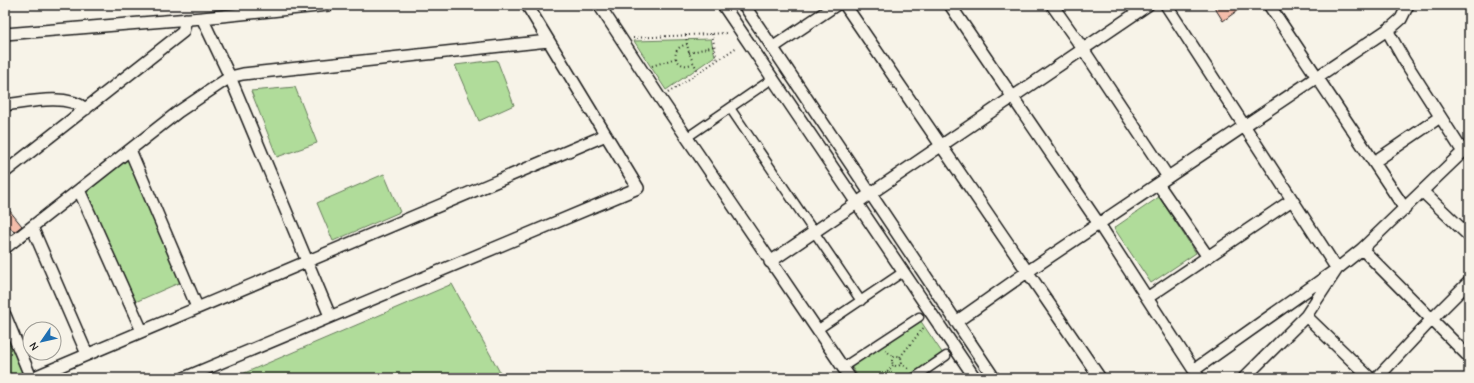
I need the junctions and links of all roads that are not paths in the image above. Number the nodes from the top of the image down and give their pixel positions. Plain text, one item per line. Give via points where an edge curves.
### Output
1 (328, 5) edge
2 (526, 5) edge
3 (599, 5) edge
4 (723, 5) edge
5 (744, 5) edge
6 (836, 5) edge
7 (845, 5) edge
8 (950, 5) edge
9 (1052, 5) edge
10 (1148, 5) edge
11 (1166, 5) edge
12 (1270, 5) edge
13 (1408, 5) edge
14 (202, 18) junction
15 (186, 19) junction
16 (1387, 30) junction
17 (5, 34) edge
18 (548, 41) junction
19 (772, 48) junction
20 (1083, 49) junction
21 (230, 77) junction
22 (1317, 77) junction
23 (772, 79) junction
24 (1012, 97) junction
25 (5, 105) edge
26 (730, 108) junction
27 (86, 109) junction
28 (1440, 117) junction
29 (1244, 126) junction
30 (606, 135) junction
31 (686, 138) junction
32 (941, 146) junction
33 (1466, 149) edge
34 (130, 150) junction
35 (1374, 162) junction
36 (5, 172) edge
37 (1163, 181) junction
38 (79, 190) junction
39 (1423, 192) junction
40 (871, 193) junction
41 (1292, 200) junction
42 (856, 203) junction
43 (1405, 209) junction
44 (1098, 224) junction
45 (32, 227) junction
46 (814, 231) junction
47 (1469, 236) edge
48 (5, 248) edge
49 (1362, 250) junction
50 (1208, 257) junction
51 (307, 260) junction
52 (770, 262) junction
53 (1337, 269) junction
54 (903, 272) junction
55 (1027, 272) junction
56 (1469, 282) edge
57 (1147, 298) junction
58 (861, 300) junction
59 (197, 307) junction
60 (5, 315) edge
61 (330, 316) junction
62 (1306, 316) junction
63 (919, 317) dead end
64 (1432, 319) junction
65 (956, 322) junction
66 (817, 330) junction
67 (142, 331) junction
68 (87, 354) junction
69 (946, 356) dead end
70 (1469, 357) edge
71 (843, 367) junction
72 (1196, 374) edge
73 (1250, 376) edge
74 (32, 378) edge
75 (184, 378) edge
76 (850, 378) edge
77 (914, 378) edge
78 (975, 378) edge
79 (994, 378) edge
80 (1100, 378) edge
81 (1370, 378) edge
82 (1377, 378) edge

1 - 14 street
2 - 18 street
3 - 31 street
4 - 23 street
5 - 19 street
6 - 19 street
7 - 32 street
8 - 24 street
9 - 20 street
10 - 20 street
11 - 29 street
12 - 22 street
13 - 16 street via 1401,19
14 - 15 street
14 - 21 street
15 - 17 street
15 - 27 street via 183,32
16 - 22 street
16 - 28 street
18 - 21 street
18 - 30 street
19 - 40 street
20 - 24 street
20 - 37 street
21 - 34 street via 178,112
21 - 51 street
22 - 29 street
22 - 35 street
23 - 26 street
23 - 42 street
24 - 32 street
24 - 44 street
25 - 27 street via 58,100 74,102
26 - 31 street
26 - 46 street
27 - 36 street
28 - 33 street
28 - 35 street
29 - 37 street
29 - 41 street
30 - 51 street
30 - 61 street via 638,188
31 - 52 street
32 - 40 street
32 - 55 street
33 - 39 street
34 - 38 street
34 - 59 street
35 - 43 street
37 - 44 street
37 - 50 street
38 - 45 street
38 - 67 street
39 - 43 street
39 - 47 street
40 - 42 street
40 - 65 street
41 - 50 street
41 - 53 street
42 - 46 street
42 - 54 street
43 - 49 street
44 - 55 street
44 - 57 street
45 - 48 street
45 - 68 street
46 - 52 street
46 - 58 street
49 - 53 street
49 - 64 street
50 - 57 street
51 - 59 street
51 - 61 street
52 - 66 street
53 - 62 street
53 - 72 street
54 - 58 street
54 - 78 street
55 - 65 street
55 - 80 street
56 - 64 street
57 - 72 street
58 - 66 street
59 - 67 street
60 - 74 street
61 - 75 street
62 - 73 street
62 - 81 street
63 - 71 street
64 - 70 street
64 - 82 street
65 - 79 street
66 - 71 street
67 - 68 street
68 - 74 street
69 - 77 street
71 - 76 street

